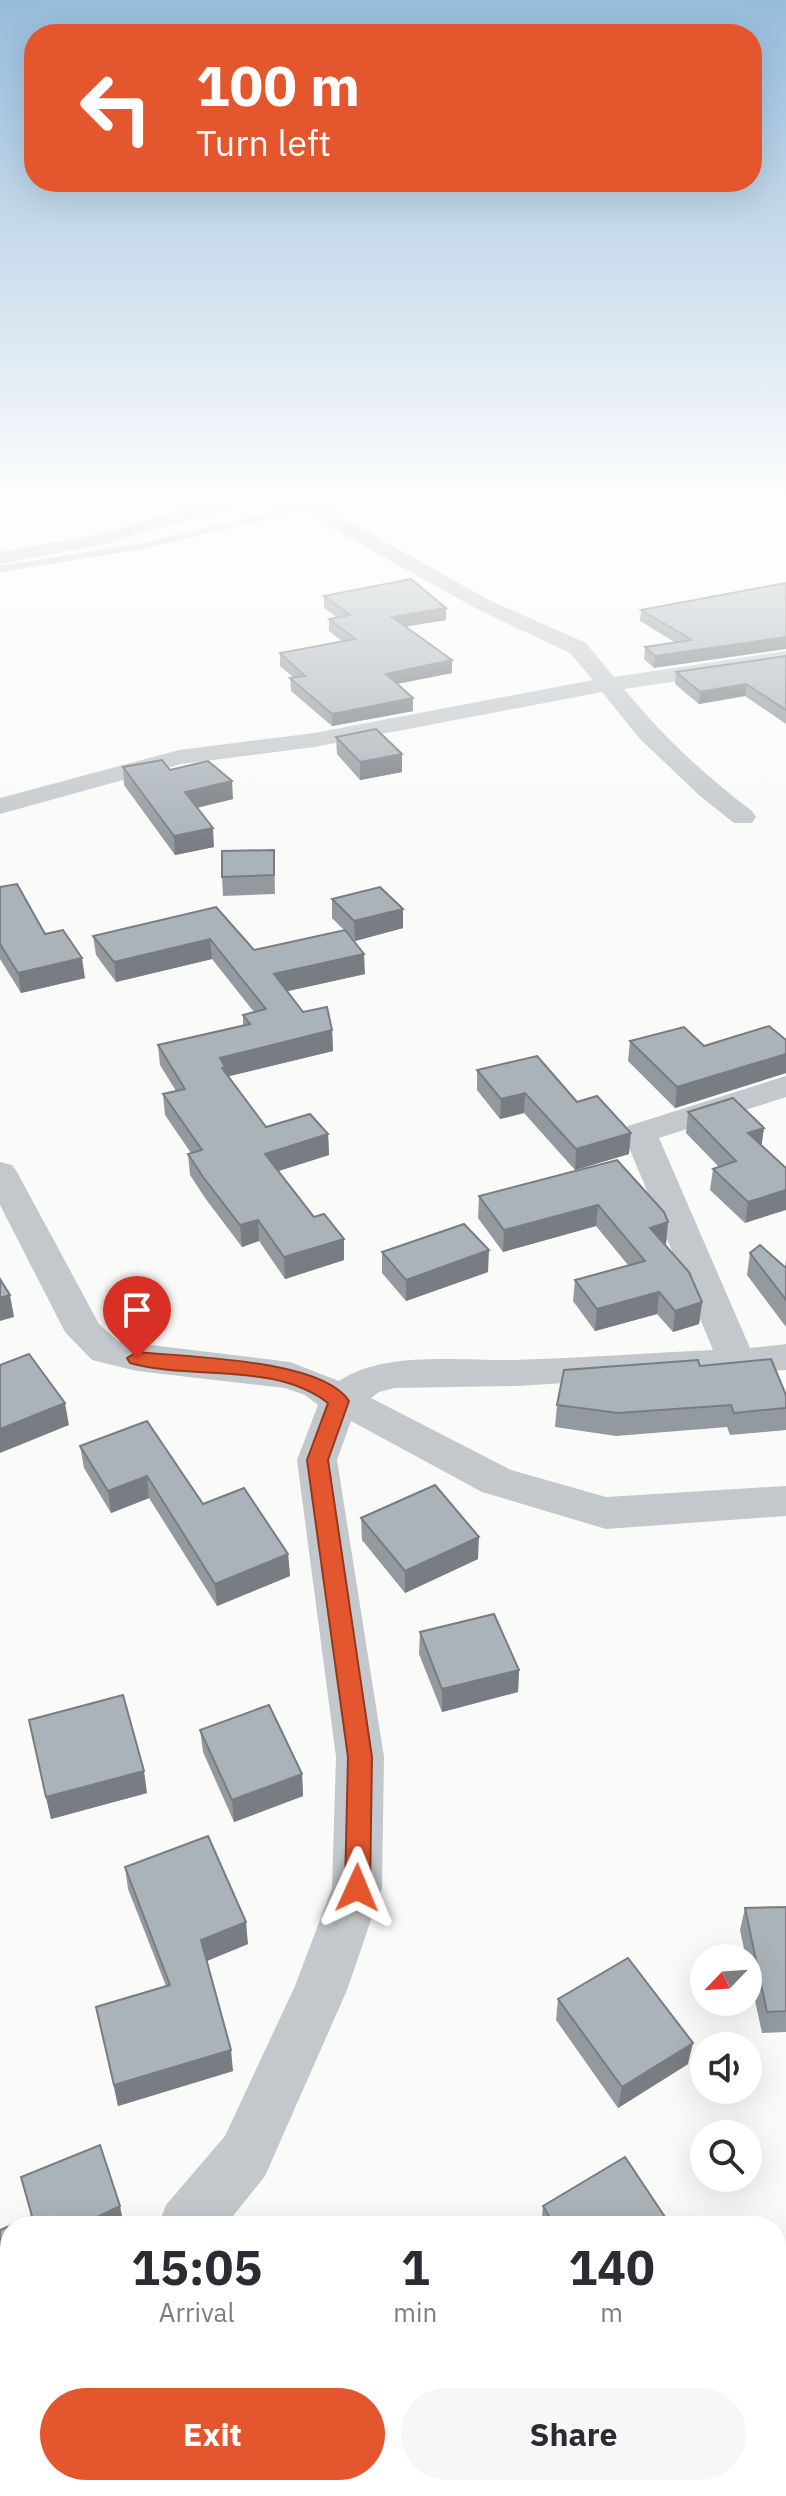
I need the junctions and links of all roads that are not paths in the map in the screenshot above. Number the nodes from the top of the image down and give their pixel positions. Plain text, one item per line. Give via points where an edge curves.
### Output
1 (503, 613) edge
2 (786, 658) edge
3 (610, 684) junction
4 (0, 806) edge
5 (743, 817) dead end
6 (786, 1086) edge
7 (0, 1172) edge
8 (786, 1357) edge
9 (737, 1362) junction
10 (339, 1401) junction
11 (786, 1501) edge
12 (195, 2216) edge

1 - 3 street via 578,648
2 - 3 street
3 - 4 street via 314,740 179,757
3 - 5 street via 648,733
6 - 9 street via 640,1133
7 - 10 street via 84,1332 106,1351 290,1375
8 - 9 street
9 - 10 street via 395,1375 367,1381
10 - 11 street via 497,1481 606,1513
10 - 12 street via 317,1460 360,1757 357,1888 320,1990 245,2156

